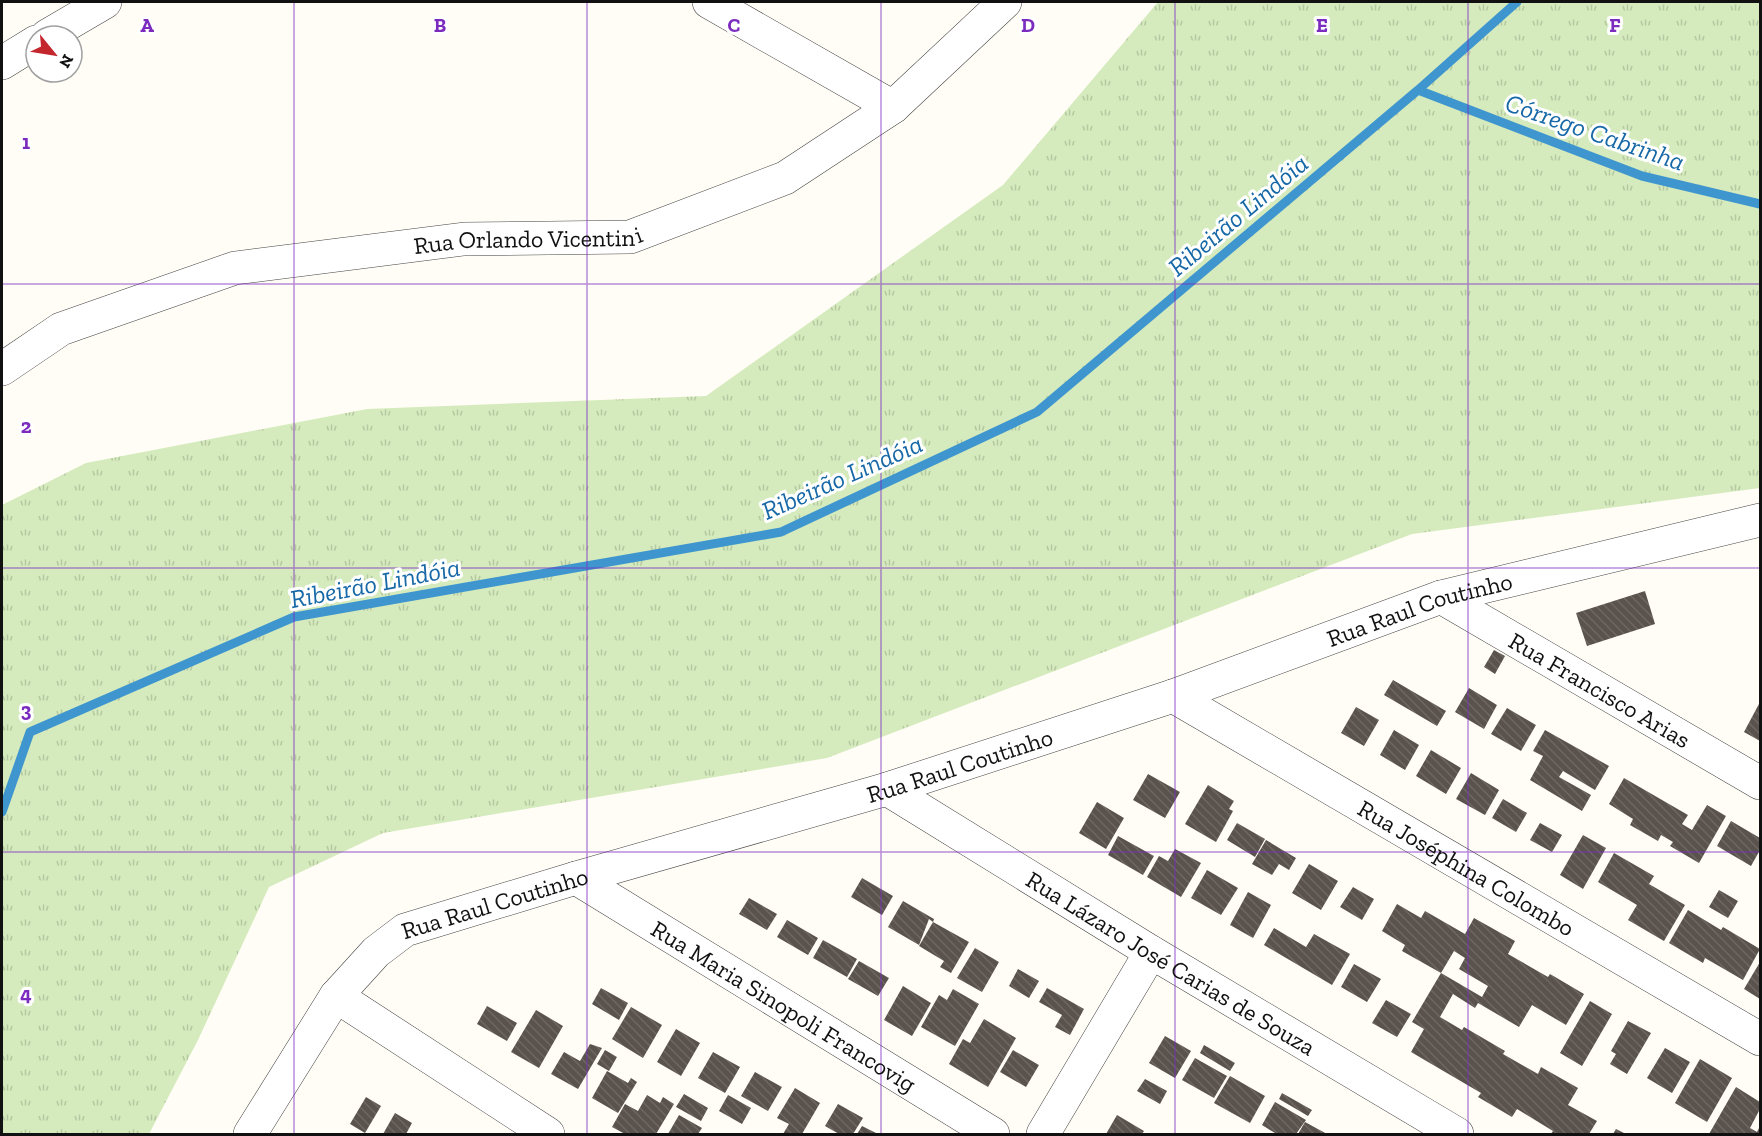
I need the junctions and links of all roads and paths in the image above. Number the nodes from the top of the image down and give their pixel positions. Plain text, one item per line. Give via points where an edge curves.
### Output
1 (105, 2) edge
2 (709, 2) edge
3 (1005, 2) edge
4 (67, 24) edge
5 (24, 49) edge
6 (2, 63) edge
7 (893, 107) junction
8 (2, 369) edge
9 (1761, 520) edge
10 (1441, 597) junction
11 (1173, 696) junction
12 (1761, 783) edge
13 (887, 789) junction
14 (576, 878) junction
15 (1150, 952) junction
16 (336, 996) junction
17 (1761, 1039) edge
18 (250, 1134) edge
19 (548, 1134) edge
20 (993, 1134) edge
21 (1044, 1134) edge
22 (1457, 1134) edge

1 - 4 street
2 - 7 street
3 - 7 street, Rua Orlando Vicentini
5 - 6 street
7 - 8 street, Rua Orlando Vicentini via 784,178 630,237 464,239 235,268 61,329
9 - 10 street, Rua Raul Coutinho
10 - 11 street, Rua Raul Coutinho
10 - 12 street, Rua Francisco Arias
11 - 13 street, Rua Raul Coutinho
11 - 17 street, Rua Joséphina Colombo
13 - 14 street, Rua Raul Coutinho
13 - 15 street, Rua Lázaro José Carias de Souza
14 - 16 street, Rua Raul Coutinho via 405,930 376,952
14 - 20 street, Rua Maria Sinopoli Francovig
15 - 21 street
15 - 22 street, Rua Lázaro José Carias de Souza
16 - 18 street, Rua Raul Coutinho
16 - 19 street

